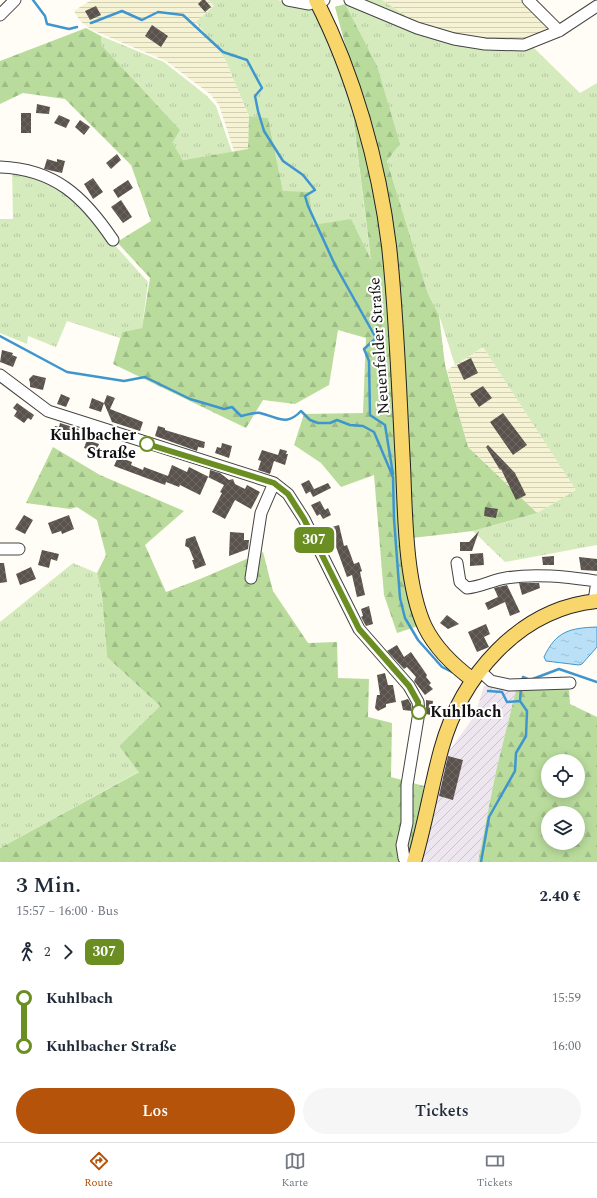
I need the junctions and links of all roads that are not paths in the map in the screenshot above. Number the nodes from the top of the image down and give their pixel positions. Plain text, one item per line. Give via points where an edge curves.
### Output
1 (15, 0) edge
2 (288, 0) edge
3 (350, 0) edge
4 (528, 0) edge
5 (319, 1) edge
6 (597, 6) edge
7 (0, 15) edge
8 (559, 31) junction
9 (0, 167) edge
10 (113, 240) dead end
11 (0, 375) edge
12 (274, 483) junction
13 (0, 549) edge
14 (19, 549) dead end
15 (457, 563) dead end
16 (251, 578) dead end
17 (597, 581) edge
18 (596, 601) edge
19 (476, 675) junction
20 (570, 684) dead end
21 (408, 862) edge
22 (414, 862) edge

1 - 7 street
2 - 5 street via 309,4
3 - 8 street via 418,28 454,39 485,44 524,46
4 - 8 street
5 - 19 main road, Neuenfelder Straße via 340,53 377,176 389,246 412,587 425,627 443,654
6 - 8 street
9 - 10 street via 29,171 61,182 98,218
11 - 12 street via 48,411
12 - 16 street via 261,513
12 - 21 street via 288,494 304,519 359,629 409,686 418,702 419,712 407,785 407,823 402,845 404,858
13 - 14 street
15 - 17 street via 460,582 467,588 480,587 505,578 539,575
17 - 18 street
18 - 19 main road via 533,622 505,643
19 - 20 street via 509,685
19 - 22 main road via 456,709 442,749

